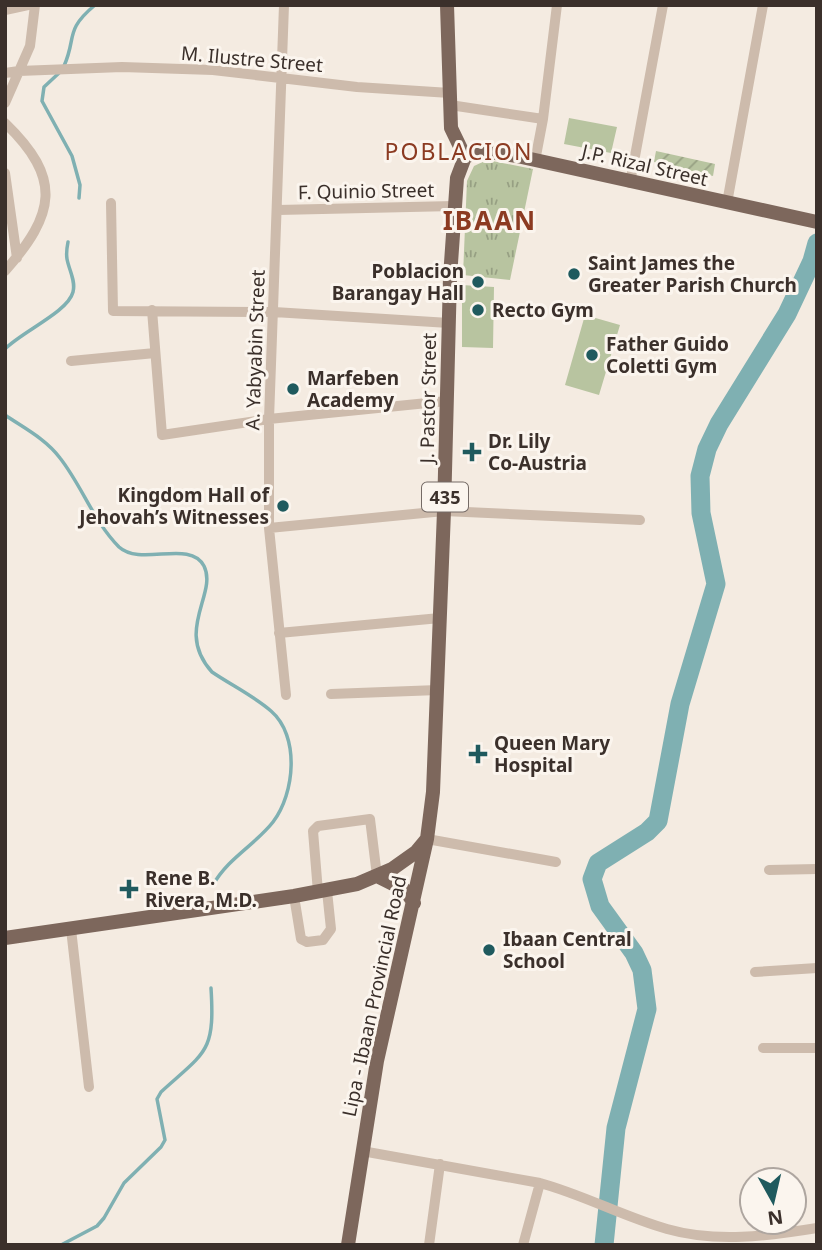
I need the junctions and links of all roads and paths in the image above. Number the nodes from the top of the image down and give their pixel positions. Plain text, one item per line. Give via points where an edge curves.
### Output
1 (28, 5) edge
2 (35, 5) edge
3 (284, 5) edge
4 (447, 5) edge
5 (557, 5) edge
6 (663, 5) edge
7 (763, 5) edge
8 (5, 10) edge
9 (19, 71) junction
10 (5, 73) edge
11 (282, 77) junction
12 (450, 99) junction
13 (5, 103) edge
14 (543, 119) junction
15 (5, 123) edge
16 (466, 157) junction
17 (535, 161) junction
18 (5, 173) edge
19 (630, 183) junction
20 (111, 203) dead end
21 (727, 203) junction
22 (454, 206) junction
23 (278, 210) junction
24 (817, 222) edge
25 (17, 258) junction
26 (5, 271) edge
27 (152, 310) junction
28 (274, 312) junction
29 (449, 323) junction
30 (155, 353) junction
31 (71, 361) dead end
32 (447, 401) junction
33 (269, 419) junction
34 (444, 510) junction
35 (640, 520) dead end
36 (269, 528) junction
37 (440, 618) junction
38 (279, 633) junction
39 (438, 690) junction
40 (331, 694) dead end
41 (286, 695) dead end
42 (427, 839) junction
43 (556, 862) dead end
44 (817, 869) edge
45 (769, 870) dead end
46 (377, 876) junction
47 (323, 891) junction
48 (293, 896) junction
49 (414, 903) junction
50 (71, 929) junction
51 (5, 938) edge
52 (817, 968) edge
53 (755, 972) dead end
54 (763, 1048) dead end
55 (817, 1048) edge
56 (89, 1087) dead end
57 (362, 1151) junction
58 (440, 1164) junction
59 (540, 1183) junction
60 (817, 1228) edge
61 (348, 1245) edge
62 (429, 1245) edge
63 (523, 1245) edge

1 - 8 street
2 - 9 street via 30,46
3 - 11 street, A. Yabyabin Street
4 - 12 main road
5 - 14 street
6 - 19 street
7 - 21 street
9 - 10 street, M. Ilustre Street
9 - 11 street, M. Ilustre Street via 87,68
9 - 13 street
11 - 12 street, M. Ilustre Street
11 - 23 street, A. Yabyabin Street
12 - 14 street, M. Ilustre Street
12 - 16 main road via 451,128
14 - 17 street
15 - 25 street via 26,147 46,182 44,216
16 - 17 main road, J.P. Rizal Street via 481,151
16 - 22 main road, J. Pastor Street / 435 via 457,178
17 - 19 main road, J.P. Rizal Street
18 - 25 street
19 - 21 main road, J.P. Rizal Street
20 - 27 street via 113,311
21 - 24 main road, J.P. Rizal Street
22 - 23 street, F. Quinio Street
22 - 29 main road, J. Pastor Street / 435
23 - 28 street, A. Yabyabin Street
25 - 26 street
27 - 28 street
27 - 30 street
28 - 29 street
28 - 33 street, A. Yabyabin Street
29 - 32 main road, J. Pastor Street / 435
30 - 31 street
30 - 33 street via 162,435
32 - 33 street
32 - 34 main road, J. Pastor Street / 435
33 - 36 street, A. Yabyabin Street
34 - 35 street
34 - 36 street
34 - 37 main road, J. Pastor Street / 435
36 - 38 street, A. Yabyabin Street
37 - 38 street
37 - 39 main road, J. Pastor Street / 435
38 - 41 street, A. Yabyabin Street
39 - 40 street
39 - 42 main road, J. Pastor Street / 435
42 - 43 street
42 - 46 main road via 404,861
42 - 49 main road, Lipa - Ibaan Provincial Road
44 - 45 street
46 - 47 main road
46 - 47 street via 370,819 318,826 313,831
46 - 49 main road via 405,890
47 - 48 main road
47 - 48 street via 331,929 323,940 302,939
48 - 50 main road
49 - 57 main road, Lipa - Ibaan Provincial Road via 377,1061
50 - 51 main road
50 - 56 street
52 - 53 street
54 - 55 street
57 - 58 street
57 - 61 main road, Lipa - Ibaan Provincial Road
58 - 59 street
58 - 62 street
59 - 60 street via 668,1230 708,1237
59 - 63 street

